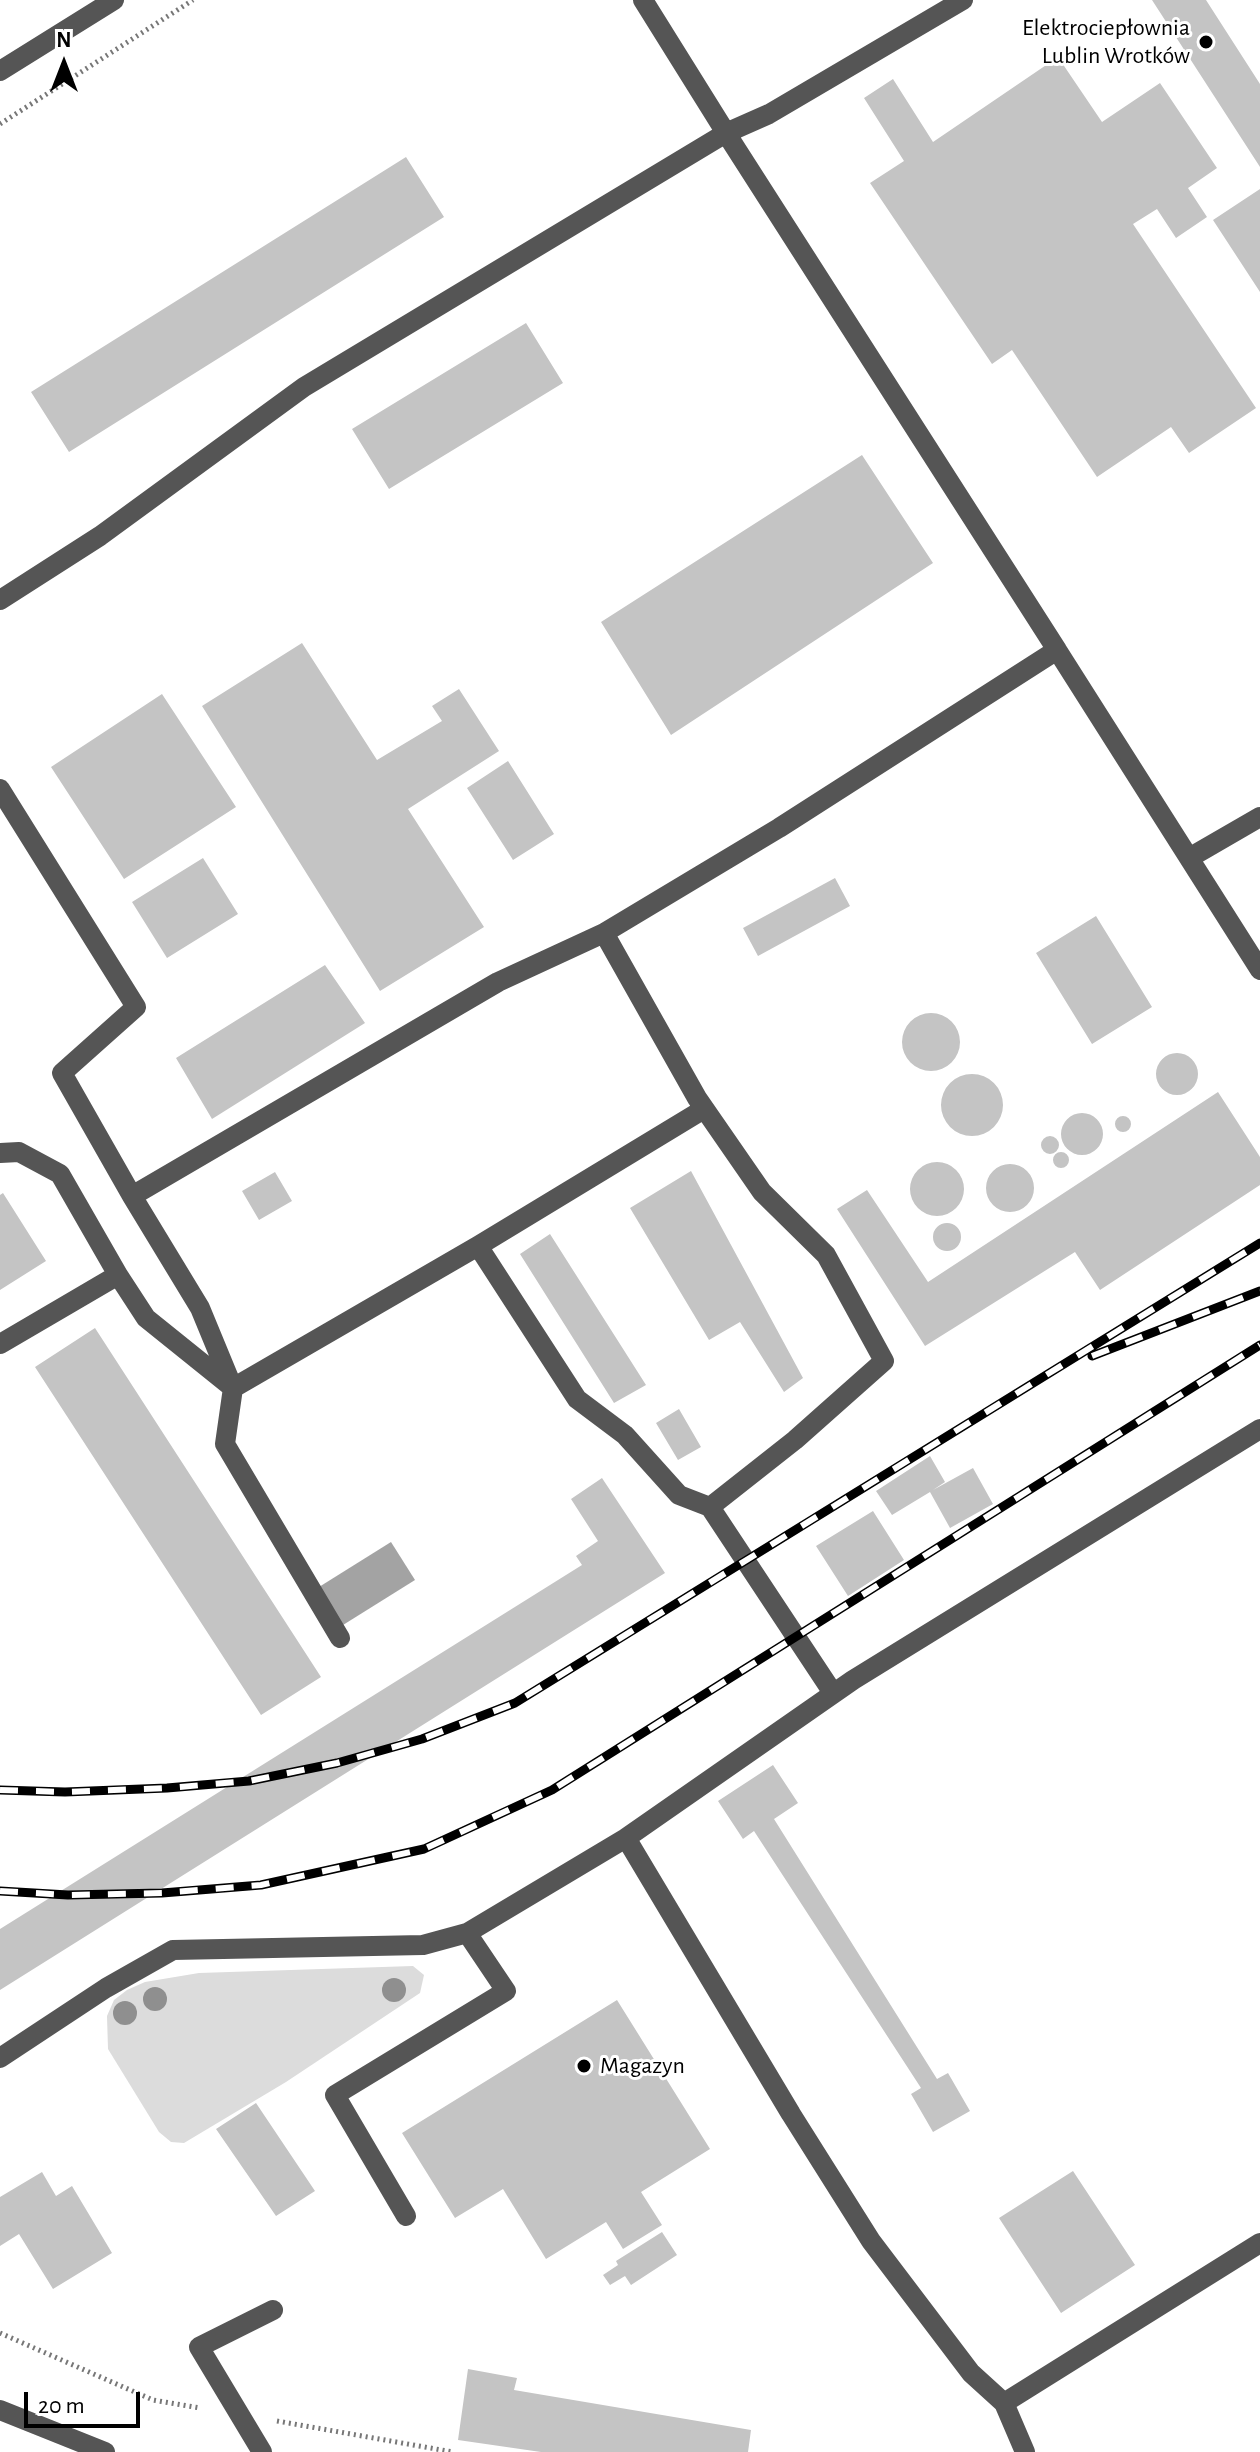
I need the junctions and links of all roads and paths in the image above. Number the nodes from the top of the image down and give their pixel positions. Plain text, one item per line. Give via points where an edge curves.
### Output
1 (114, 0) edge
2 (193, 0) edge
3 (643, 0) edge
4 (963, 0) edge
5 (0, 71) edge
6 (0, 124) edge
7 (726, 133) junction
8 (0, 600) edge
9 (1057, 650) junction
10 (0, 789) edge
11 (1260, 817) edge
12 (1189, 858) junction
13 (604, 933) junction
14 (1260, 970) edge
15 (704, 1109) junction
16 (0, 1153) edge
17 (132, 1196) junction
18 (478, 1246) junction
19 (118, 1275) junction
20 (0, 1344) edge
21 (233, 1388) junction
22 (1260, 1429) edge
23 (710, 1507) junction
24 (340, 1638) dead end
25 (833, 1693) junction
26 (626, 1838) junction
27 (467, 1933) junction
28 (0, 2058) edge
29 (406, 2216) dead end
30 (1260, 2243) edge
31 (273, 2310) dead end
32 (1004, 2403) junction
33 (0, 2410) edge
34 (105, 2452) edge
35 (262, 2452) edge
36 (1025, 2452) edge

1 - 5 street
2 - 6 path
3 - 7 street
4 - 7 street via 769,114
7 - 8 street via 304,387 100,536
7 - 9 street
9 - 12 street
9 - 13 street
10 - 17 street via 136,1007 62,1073
11 - 12 street
12 - 14 street
13 - 15 street
13 - 17 street via 498,982
15 - 18 street
15 - 23 street via 762,1192 826,1255 884,1361
16 - 19 street via 19,1152 60,1174
17 - 21 street via 200,1308
18 - 21 street
18 - 23 street via 577,1399 625,1435 679,1495
19 - 20 street
19 - 21 street via 146,1318
21 - 24 street via 225,1444
22 - 25 street
23 - 25 street
25 - 26 street
26 - 27 street
26 - 32 street via 871,2241 971,2373
27 - 28 street via 423,1945 173,1950
27 - 29 street via 506,1991 335,2095
30 - 32 street
31 - 35 street via 199,2347
32 - 36 street
33 - 34 street

